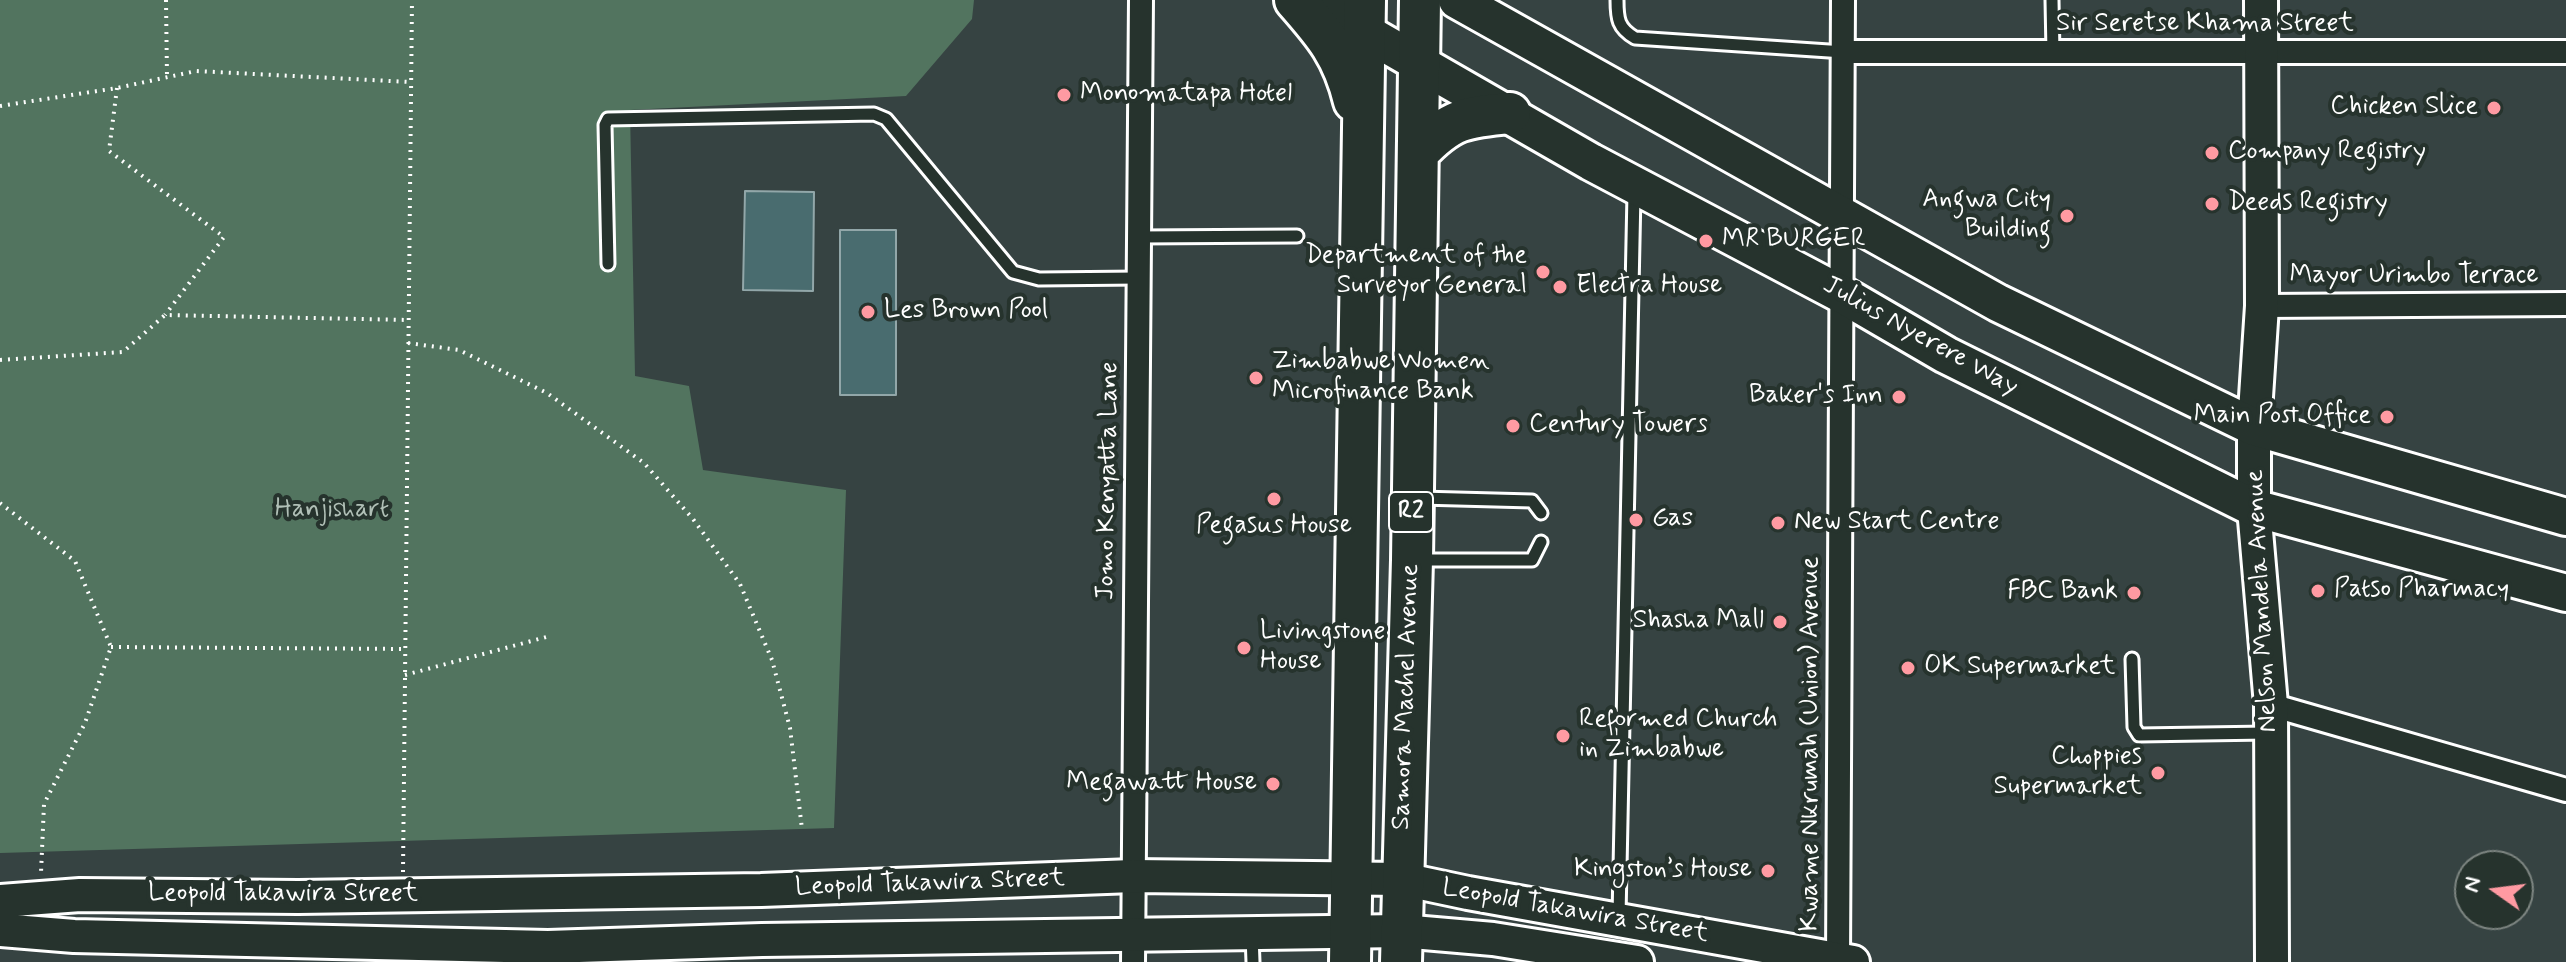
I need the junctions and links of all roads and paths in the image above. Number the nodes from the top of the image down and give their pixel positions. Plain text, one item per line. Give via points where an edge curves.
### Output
1 (166, 0) edge
2 (412, 0) edge
3 (1141, 0) edge
4 (1295, 0) edge
5 (1309, 0) edge
6 (1420, 0) edge
7 (1457, 0) edge
8 (1617, 0) edge
9 (1843, 0) edge
10 (2052, 0) edge
11 (2261, 0) edge
12 (1364, 15) edge
13 (1844, 52) junction
14 (2261, 52) junction
15 (2566, 52) edge
16 (2053, 53) junction
17 (1420, 61) junction
18 (167, 77) junction
19 (411, 82) junction
20 (117, 88) junction
21 (0, 106) edge
22 (1510, 113) junction
23 (1363, 136) junction
24 (1419, 152) junction
25 (1634, 184) junction
26 (1842, 214) junction
27 (1297, 236) dead end
28 (1139, 237) junction
29 (608, 264) dead end
30 (1139, 278) junction
31 (1843, 295) junction
32 (2566, 304) edge
33 (2262, 306) junction
34 (165, 315) junction
35 (409, 320) junction
36 (408, 343) junction
37 (0, 360) edge
38 (2254, 427) junction
39 (1411, 498) junction
40 (0, 503) edge
41 (2254, 508) junction
42 (1541, 513) dead end
43 (2566, 517) edge
44 (1541, 542) dead end
45 (1412, 560) junction
46 (2566, 593) edge
47 (550, 636) dead end
48 (111, 647) junction
49 (405, 649) junction
50 (2132, 659) dead end
51 (405, 675) junction
52 (2271, 719) junction
53 (2566, 790) edge
54 (802, 829) dead end
55 (1133, 876) junction
56 (1350, 878) junction
57 (1402, 879) junction
58 (403, 894) junction
59 (40, 899) junction
60 (0, 901) edge
61 (1619, 920) junction
62 (0, 930) edge
63 (1350, 946) edge
64 (1401, 946) edge
65 (1253, 947) edge
66 (1133, 948) edge
67 (1846, 961) edge
68 (1637, 962) edge
69 (2272, 962) edge

1 - 18 path
2 - 19 path
3 - 28 street, Jomo Kenyatta Lane
4 - 23 highway via 1330,39 1350,82
5 - 12 main road, Julius Nyerere Way
6 - 17 highway, Samora Machel Avenue / R2
7 - 26 main road
8 - 13 lane via 1617,19 1635,38
9 - 13 street, Kwame Nkrumah (Union) Avenue
10 - 16 lane
11 - 14 main road, Nelson Mandela Avenue
12 - 17 main road, Julius Nyerere Way
12 - 23 highway, Samora Machel Avenue / R2
13 - 16 street, Sir Seretse Khama Street
13 - 26 street, Kwame Nkrumah (Union) Avenue
14 - 15 street, Sir Seretse Khama Street
14 - 16 street, Sir Seretse Khama Street
14 - 33 main road, Nelson Mandela Avenue
17 - 22 main road, Julius Nyerere Way
17 - 24 highway, Samora Machel Avenue / R2
18 - 19 path via 196,71
18 - 20 path
19 - 35 path
20 - 21 path
20 - 34 path via 109,151 224,237
22 - 24 highway via 1473,116 1440,130
22 - 25 main road, Julius Nyerere Way
23 - 56 highway, Samora Machel Avenue / R2
24 - 39 highway, Samora Machel Avenue / R2
25 - 31 main road, Julius Nyerere Way
25 - 61 lane
26 - 31 street, Kwame Nkrumah (Union) Avenue
26 - 38 main road via 1998,303
27 - 28 lane
28 - 30 street, Jomo Kenyatta Lane
29 - 30 lane via 608,119 874,114 886,119 1013,272 1039,279
30 - 55 street, Jomo Kenyatta Lane
31 - 41 main road, Julius Nyerere Way via 1946,355
31 - 67 street, Kwame Nkrumah (Union) Avenue
32 - 33 street, Mayor Urimbo Terrace
33 - 38 main road, Nelson Mandela Avenue
34 - 35 path
34 - 37 path via 123,352
35 - 36 path
36 - 49 path
36 - 54 path via 459,350 547,393 644,463 693,519 740,584 772,660 790,728
38 - 41 main road, Nelson Mandela Avenue
38 - 43 main road
39 - 42 lane via 1532,501
39 - 45 highway, Samora Machel Avenue / R2
40 - 48 path via 75,561
41 - 46 main road, Julius Nyerere Way
41 - 52 main road, Nelson Mandela Avenue
44 - 45 lane via 1532,560
45 - 57 highway, Samora Machel Avenue / R2
47 - 51 path
48 - 49 path
48 - 59 path via 85,723 44,804
49 - 51 path
50 - 52 lane via 2134,727 2139,735
51 - 58 path
52 - 53 street
52 - 69 main road, Nelson Mandela Avenue
55 - 56 main road, Leopold Takawira Street
55 - 58 main road, Leopold Takawira Street via 761,890
55 - 66 street, Jomo Kenyatta Lane
56 - 57 main road, Leopold Takawira Street
56 - 63 highway, Samora Machel Avenue / R2
57 - 61 main road, Leopold Takawira Street
57 - 64 highway, Samora Machel Avenue / R2
58 - 59 main road, Leopold Takawira Street
59 - 60 main road, Leopold Takawira Street
61 - 67 main road, Leopold Takawira Street
62 - 66 main road, Leopold Takawira Street via 548,947 762,940
63 - 64 main road, Leopold Takawira Street
63 - 65 main road, Leopold Takawira Street
64 - 68 main road, Leopold Takawira Street via 1493,939
65 - 66 main road, Leopold Takawira Street

